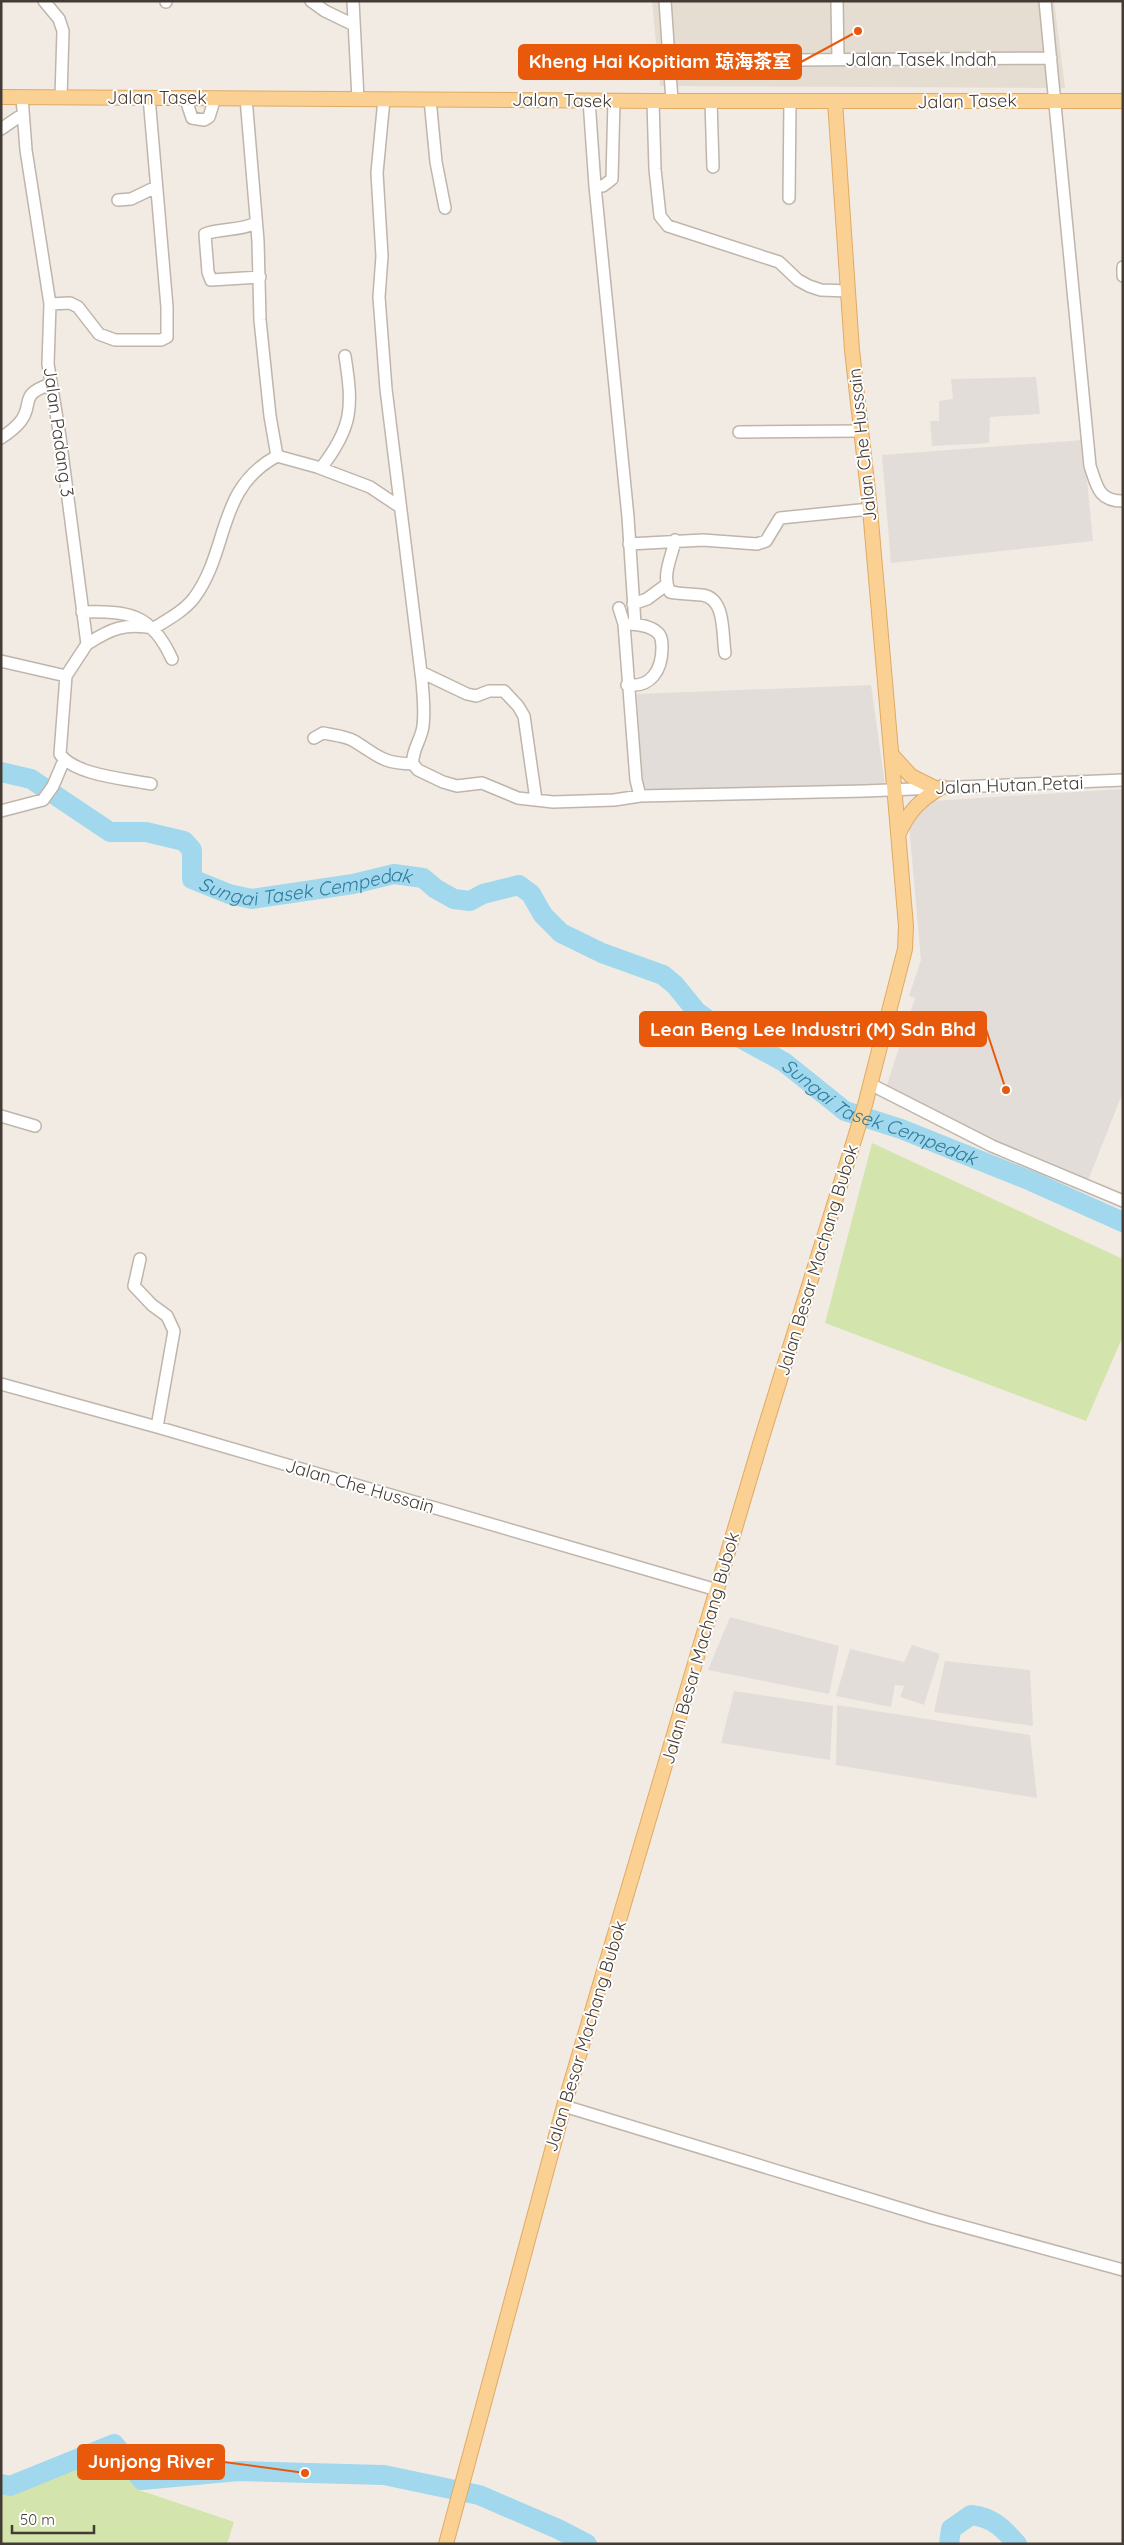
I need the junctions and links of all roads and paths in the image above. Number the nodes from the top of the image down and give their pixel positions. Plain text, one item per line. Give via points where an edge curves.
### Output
1 (44, 1) edge
2 (311, 1) edge
3 (353, 1) edge
4 (665, 1) edge
5 (837, 1) edge
6 (1045, 1) edge
7 (354, 25) junction
8 (1051, 58) junction
9 (838, 59) junction
10 (670, 61) junction
11 (1, 96) edge
12 (22, 97) junction
13 (61, 97) junction
14 (149, 97) junction
15 (185, 97) junction
16 (215, 98) junction
17 (246, 98) junction
18 (358, 99) junction
19 (384, 99) junction
20 (430, 99) junction
21 (590, 100) junction
22 (1053, 100) junction
23 (614, 101) junction
24 (653, 101) junction
25 (672, 101) junction
26 (711, 101) junction
27 (790, 101) junction
28 (835, 101) junction
29 (1123, 101) edge
30 (23, 114) junction
31 (1, 128) edge
32 (713, 167) dead end
33 (595, 186) junction
34 (156, 187) junction
35 (789, 198) dead end
36 (118, 200) dead end
37 (445, 208) dead end
38 (256, 223) junction
39 (1123, 267) edge
40 (1123, 276) edge
41 (260, 277) junction
42 (848, 291) junction
43 (50, 304) junction
44 (345, 356) dead end
45 (51, 384) junction
46 (860, 431) junction
47 (739, 432) dead end
48 (1, 438) edge
49 (277, 456) junction
50 (321, 468) junction
51 (1123, 501) edge
52 (400, 507) junction
53 (870, 510) junction
54 (675, 540) junction
55 (630, 544) junction
56 (666, 585) junction
57 (633, 604) junction
58 (619, 608) dead end
59 (82, 612) junction
60 (630, 624) junction
61 (154, 628) junction
62 (87, 644) junction
63 (725, 653) dead end
64 (172, 659) dead end
65 (1, 661) edge
66 (421, 672) junction
67 (66, 676) junction
68 (629, 686) junction
69 (314, 738) dead end
70 (891, 754) junction
71 (64, 760) junction
72 (413, 764) junction
73 (1123, 780) edge
74 (151, 784) dead end
75 (938, 788) junction
76 (894, 789) junction
77 (640, 796) junction
78 (536, 800) junction
79 (1, 811) edge
80 (898, 835) junction
81 (872, 1084) junction
82 (1, 1116) edge
83 (35, 1126) dead end
84 (1123, 1201) edge
85 (140, 1259) dead end
86 (1, 1384) edge
87 (157, 1427) junction
88 (717, 1590) junction
89 (564, 2106) junction
90 (1123, 2270) edge
91 (446, 2544) edge

1 - 13 street via 59,19 63,31
2 - 7 street
3 - 7 street
4 - 10 street
5 - 9 street
6 - 8 street
7 - 18 street
8 - 9 street, Jalan Tasek Indah
8 - 22 street
9 - 10 street, Jalan Tasek Indah
10 - 25 street
11 - 12 main road, Jalan Tasek
12 - 13 main road, Jalan Tasek
12 - 30 street, Jalan Padang 3
13 - 14 main road, Jalan Tasek
14 - 15 main road, Jalan Tasek
14 - 34 street
15 - 16 main road, Jalan Tasek
15 - 16 street via 192,118 198,120 209,117
16 - 17 main road, Jalan Tasek
17 - 18 main road, Jalan Tasek
17 - 38 street
18 - 19 main road, Jalan Tasek
19 - 20 main road, Jalan Tasek
19 - 52 street via 378,173 382,256 379,297
20 - 21 main road, Jalan Tasek
20 - 37 street via 436,162
21 - 23 main road, Jalan Tasek
21 - 33 street
22 - 28 main road, Jalan Tasek
22 - 29 main road, Jalan Tasek
22 - 51 street via 1090,466 1098,491 1111,501
23 - 24 main road, Jalan Tasek
23 - 33 street via 612,179 603,186
24 - 25 main road, Jalan Tasek
24 - 42 street via 660,216 668,226 779,262 809,286
25 - 26 main road, Jalan Tasek
26 - 27 main road, Jalan Tasek
26 - 32 street
27 - 28 main road, Jalan Tasek
27 - 35 street
28 - 42 main road, Jalan Che Hussain
30 - 31 street
30 - 43 street, Jalan Padang 3
33 - 55 street
34 - 36 street via 130,199
34 - 43 street via 167,337 160,340 116,340 99,334 70,303
38 - 41 street
38 - 41 street via 246,228 205,234 206,253 211,280
39 - 40 street
41 - 49 street via 262,339
42 - 46 main road, Jalan Che Hussain
43 - 45 street, Jalan Padang 3 via 48,364
44 - 50 street via 350,406 346,430
45 - 48 street via 29,396 21,421
45 - 59 street, Jalan Padang 3
46 - 47 street
46 - 53 main road, Jalan Che Hussain
49 - 50 street
49 - 61 street via 260,465 245,481 230,509 218,550 194,598
50 - 52 street via 370,488
52 - 66 street
53 - 54 street via 780,518 766,541 757,544
53 - 70 main road, Jalan Che Hussain
54 - 55 street
54 - 56 street
55 - 57 street
56 - 57 street via 647,600
56 - 63 street via 670,592 714,599 719,607
57 - 60 street
58 - 60 street
59 - 61 street via 124,613 140,617
59 - 62 street, Jalan Padang 3
60 - 68 street
60 - 68 street via 658,633 662,640 662,659 654,676 646,683
61 - 62 street via 134,624 116,628
61 - 64 street
62 - 67 street
65 - 67 street
66 - 72 street via 424,724 412,758
66 - 78 street via 467,694 476,696 489,691 504,691 518,706 524,716
67 - 71 street via 60,754
68 - 77 street
69 - 72 street via 323,733 353,740 370,753 392,763
70 - 75 main road via 911,776
70 - 76 main road, Jalan Che Hussain
71 - 74 street via 75,768
71 - 79 street via 43,800
72 - 78 street, Jalan Hutan Petai via 418,770 450,784 470,786 482,783 518,798
73 - 75 street, Jalan Hutan Petai
75 - 76 street, Jalan Hutan Petai
75 - 80 main road via 914,806
76 - 77 street, Jalan Hutan Petai
76 - 80 main road, Jalan Besar Machang Bubok
77 - 78 street, Jalan Hutan Petai via 614,800
80 - 81 main road, Jalan Besar Machang Bubok via 905,949
81 - 84 street via 992,1146
81 - 88 main road, Jalan Besar Machang Bubok
82 - 83 street
85 - 87 street via 134,1286 167,1316 174,1332
86 - 87 street, Jalan Che Hussain
87 - 88 street, Jalan Che Hussain
88 - 89 main road, Jalan Besar Machang Bubok
89 - 90 street via 922,2215
89 - 91 main road, Jalan Besar Machang Bubok

